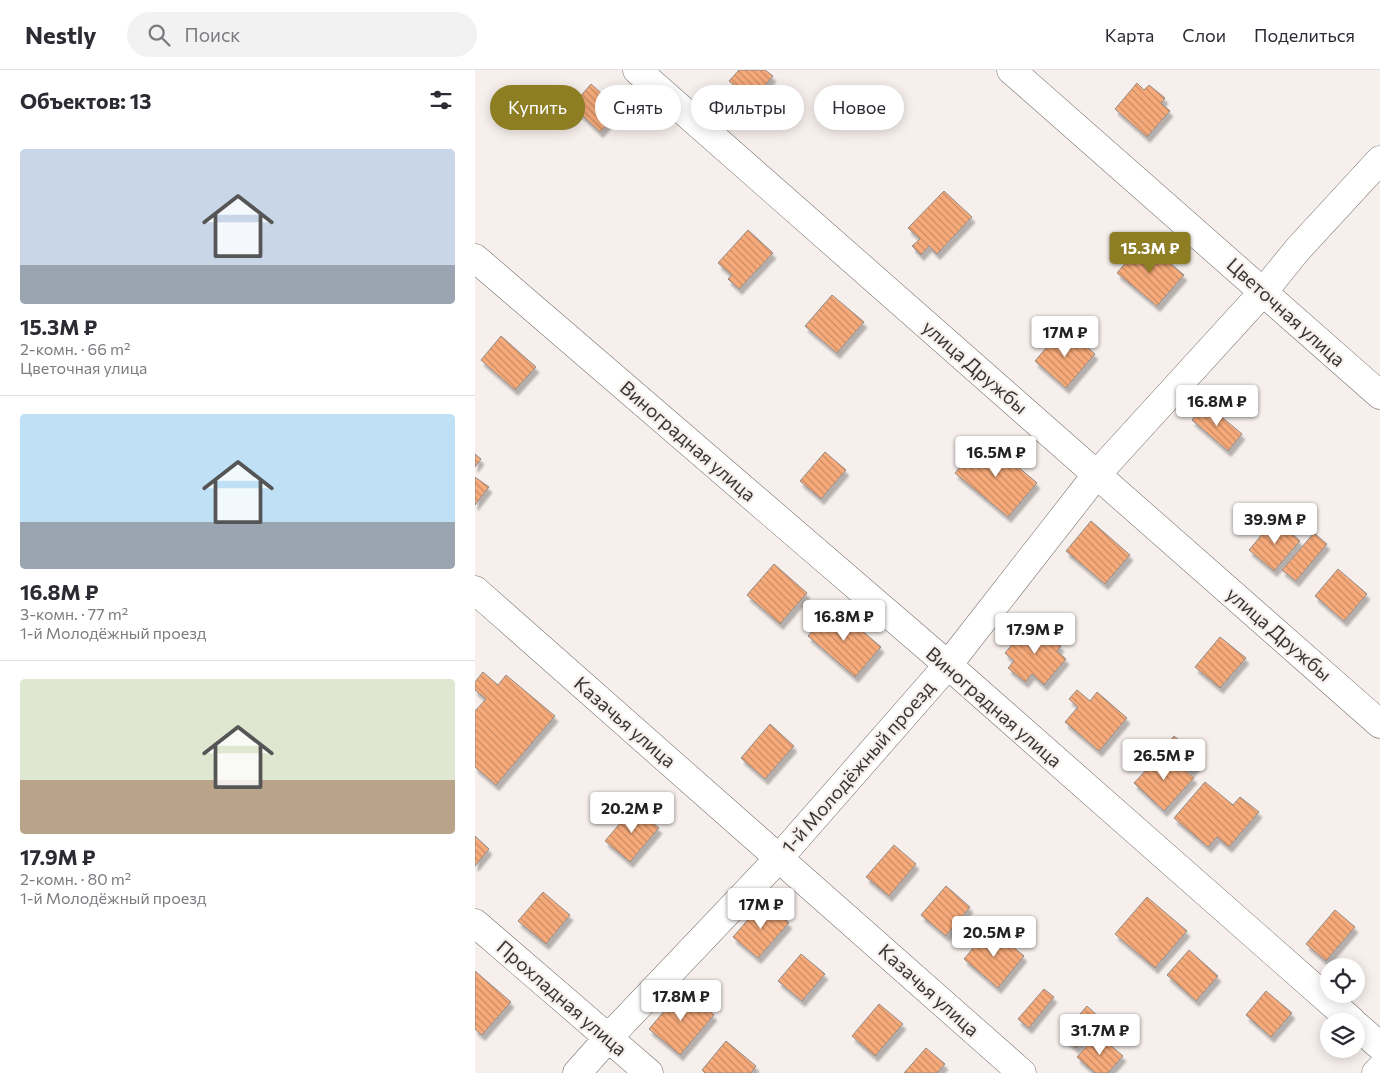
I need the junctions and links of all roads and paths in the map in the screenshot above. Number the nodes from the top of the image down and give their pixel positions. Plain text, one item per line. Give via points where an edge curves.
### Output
1 (637, 70) edge
2 (1011, 70) edge
3 (1380, 160) edge
4 (475, 258) edge
5 (1264, 291) junction
6 (1380, 395) edge
7 (1097, 474) junction
8 (475, 590) edge
9 (948, 665) junction
10 (1380, 724) edge
11 (779, 858) junction
12 (475, 923) edge
13 (1343, 1013) edge
14 (1365, 1033) edge
15 (609, 1038) junction
16 (1380, 1046) edge
17 (1380, 1069) edge
18 (577, 1073) edge
19 (649, 1073) edge
20 (1022, 1073) edge
21 (1376, 1073) edge

1 - 7 street, улица Дружбы
2 - 5 street, Цветочная улица
3 - 5 street, 1-й Молодёжный проезд
4 - 9 street, Виноградная улица
5 - 6 street, Цветочная улица
5 - 7 street, 1-й Молодёжный проезд
7 - 9 street, 1-й Молодёжный проезд
7 - 10 street, улица Дружбы
8 - 11 street, Казачья улица
9 - 11 street, 1-й Молодёжный проезд
9 - 13 street, Виноградная улица
11 - 15 street, 1-й Молодёжный проезд
11 - 20 street, Казачья улица
12 - 15 street, Прохладная улица
14 - 16 street
15 - 18 street, 1-й Молодёжный проезд
15 - 19 street, Прохладная улица
17 - 21 street

